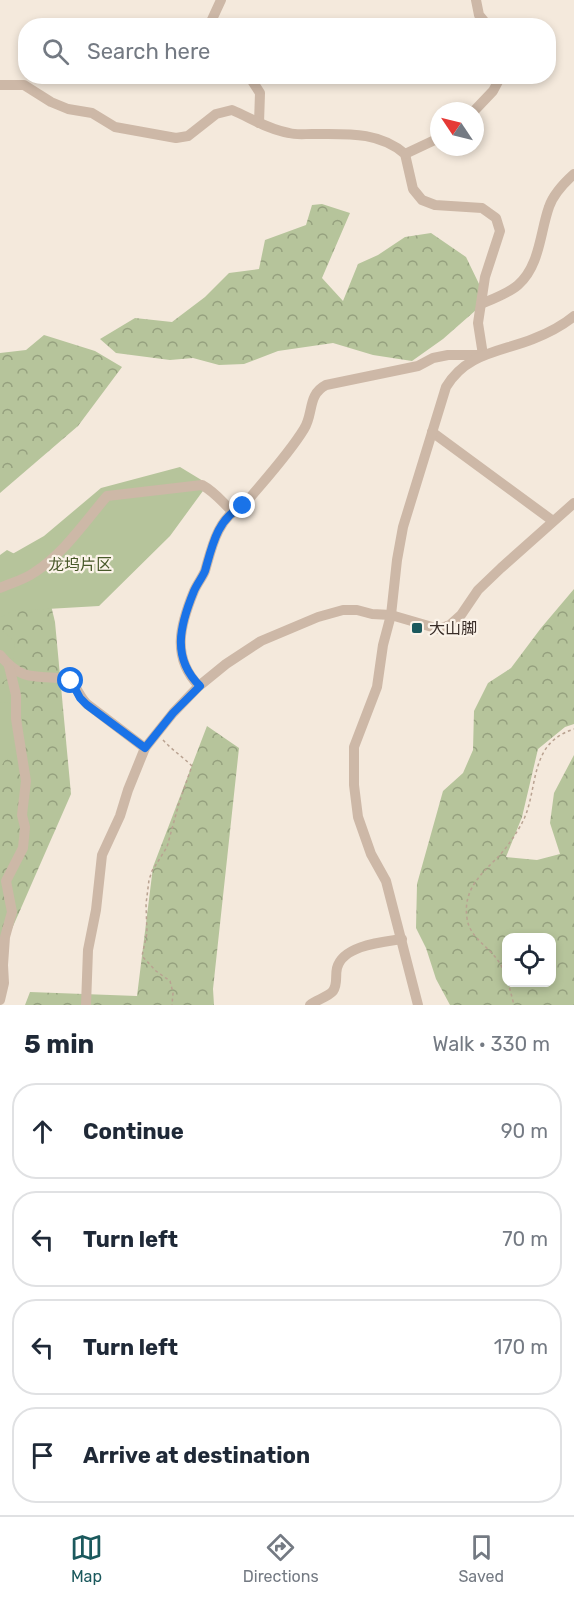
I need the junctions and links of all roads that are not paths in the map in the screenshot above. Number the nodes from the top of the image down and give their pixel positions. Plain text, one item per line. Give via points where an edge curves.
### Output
1 (221, 0) edge
2 (476, 0) edge
3 (213, 18) edge
4 (482, 18) edge
5 (254, 84) edge
6 (497, 84) edge
7 (0, 85) edge
8 (483, 102) edge
9 (259, 123) junction
10 (430, 142) edge
11 (405, 154) junction
12 (574, 174) edge
13 (481, 304) junction
14 (574, 316) edge
15 (483, 355) junction
16 (432, 432) junction
17 (574, 503) edge
18 (232, 511) junction
19 (553, 521) junction
20 (0, 588) edge
21 (391, 615) junction
22 (0, 655) edge
23 (9, 666) junction
24 (200, 686) junction
25 (145, 748) junction
26 (402, 939) junction
27 (0, 1000) edge
28 (86, 1005) edge
29 (309, 1005) edge
30 (418, 1005) edge

1 - 3 street
2 - 4 street
5 - 9 street via 260,93
6 - 8 street
7 - 9 street via 24,85 51,102 92,113 115,127 176,138 188,136 225,111
9 - 11 street via 291,134 376,137 391,142
10 - 11 street
11 - 13 street via 413,189 422,200 435,205 483,208 496,218 500,231
12 - 13 street via 549,206 531,266 518,285
13 - 15 street via 478,323
14 - 15 street via 533,339
15 - 16 street via 454,374
15 - 18 street via 432,358 418,366 320,388 312,399 305,428 243,506
16 - 19 street
16 - 21 street via 403,527
17 - 19 street
18 - 20 street via 214,491 202,485 106,496 55,556 30,575
18 - 24 street via 213,541 181,633 183,662
19 - 21 street via 478,590 450,625 439,629
21 - 24 street via 343,610 318,617 261,641
21 - 26 street via 377,687 354,747 354,785 358,817 386,881
22 - 23 street
23 - 25 street via 24,675 71,681 87,705
23 - 27 street via 26,781 22,815 25,838 6,881 12,912 5,938
24 - 25 street
25 - 28 street via 102,855 88,950
26 - 29 street via 370,944 344,957 337,966 332,993
26 - 30 street

